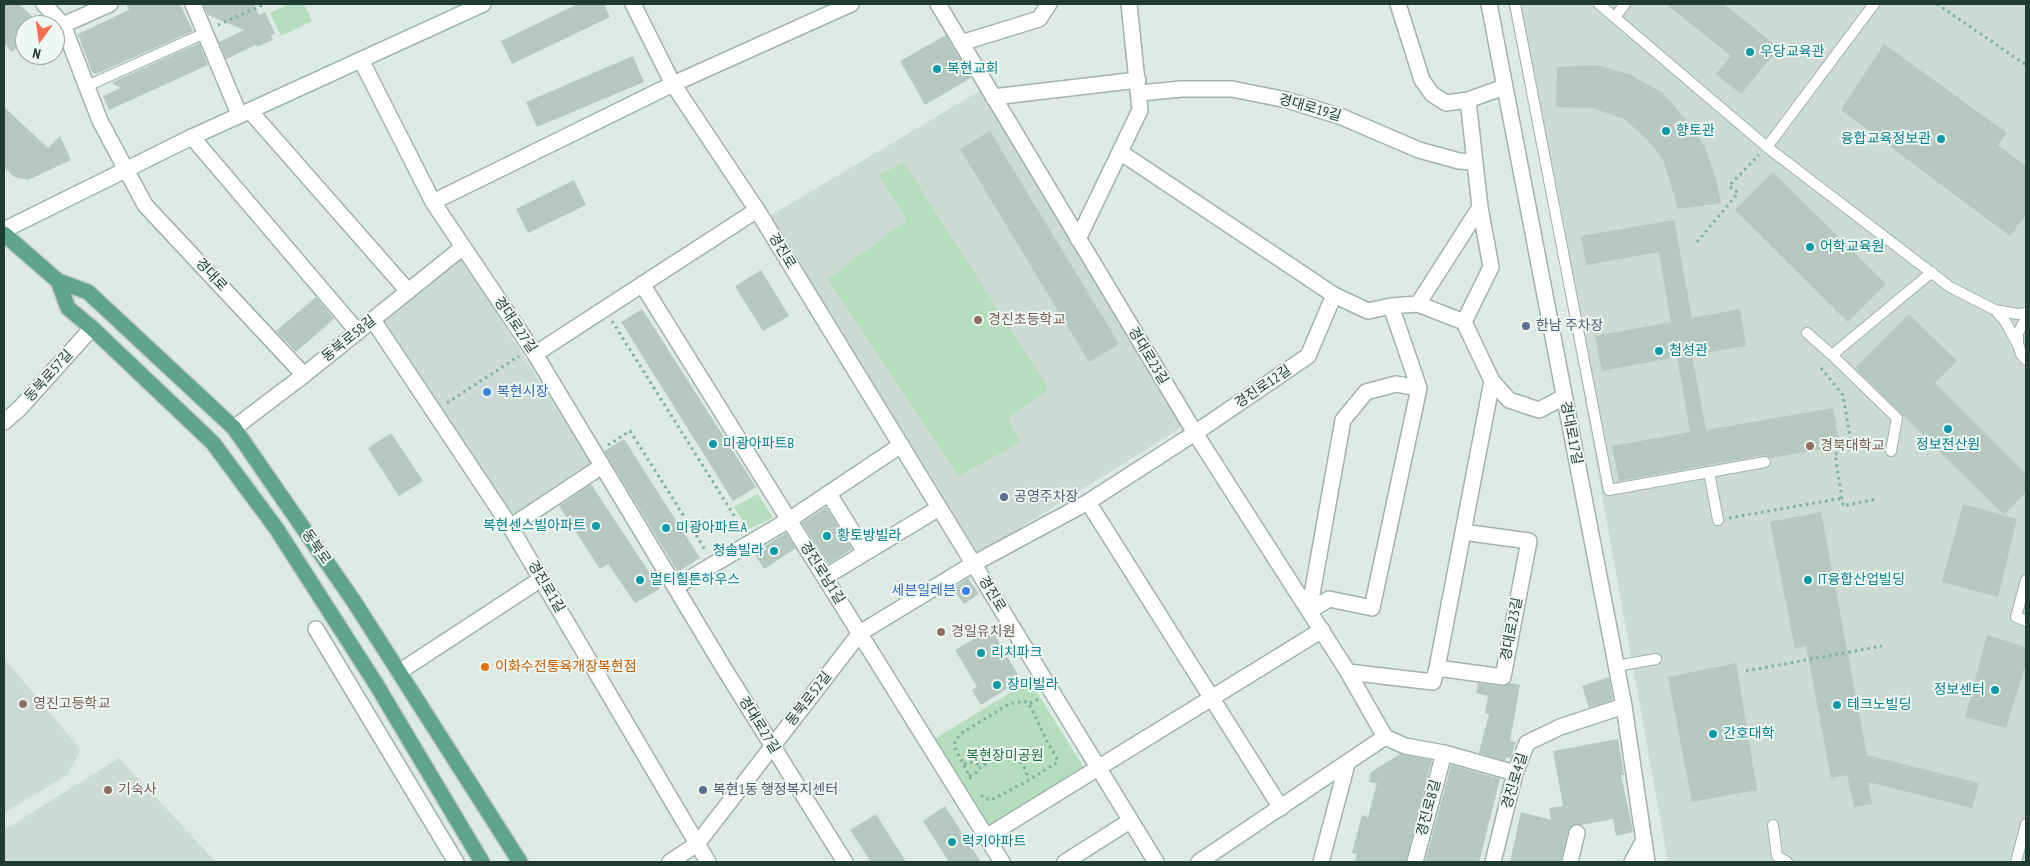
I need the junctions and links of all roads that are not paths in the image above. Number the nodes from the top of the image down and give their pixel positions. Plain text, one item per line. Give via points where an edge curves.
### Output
1 (44, 4) edge
2 (110, 4) edge
3 (193, 4) edge
4 (483, 4) edge
5 (633, 4) edge
6 (851, 4) edge
7 (938, 4) edge
8 (1049, 4) edge
9 (1129, 4) edge
10 (1398, 4) edge
11 (1489, 4) edge
12 (1515, 4) edge
13 (1599, 4) edge
14 (1625, 4) edge
15 (1874, 4) edge
16 (54, 15) edge
17 (1615, 17) junction
18 (65, 24) edge
19 (65, 30) edge
20 (205, 33) junction
21 (961, 44) junction
22 (361, 60) junction
23 (673, 84) junction
24 (87, 86) junction
25 (1139, 87) junction
26 (1504, 87) junction
27 (993, 97) junction
28 (1468, 100) junction
29 (244, 113) junction
30 (192, 136) junction
31 (1767, 147) junction
32 (1120, 152) junction
33 (1474, 162) junction
34 (125, 170) junction
35 (433, 202) junction
36 (1480, 207) junction
37 (758, 210) junction
38 (4, 230) edge
39 (4, 234) edge
40 (1078, 239) junction
41 (463, 247) junction
42 (1932, 272) junction
43 (58, 281) junction
44 (642, 284) junction
45 (408, 291) junction
46 (1334, 295) junction
47 (1418, 304) junction
48 (1391, 306) junction
49 (1996, 310) junction
50 (2026, 313) edge
51 (2026, 318) edge
52 (373, 320) junction
53 (1464, 322) junction
54 (92, 328) junction
55 (358, 332) junction
56 (1807, 333) dead end
57 (2019, 348) junction
58 (533, 351) junction
59 (1832, 355) junction
60 (2026, 360) edge
61 (304, 375) junction
62 (1492, 381) junction
63 (1419, 388) junction
64 (1564, 397) junction
65 (4, 422) edge
66 (234, 428) junction
67 (1195, 433) junction
68 (901, 445) junction
69 (1891, 451) dead end
70 (599, 460) junction
71 (1765, 462) dead end
72 (1709, 472) junction
73 (829, 494) junction
74 (1088, 502) junction
75 (939, 508) junction
76 (789, 520) junction
77 (1718, 520) road end
78 (510, 527) junction
79 (1463, 532) junction
80 (865, 552) junction
81 (973, 564) junction
82 (825, 577) junction
83 (541, 579) junction
84 (2026, 580) edge
85 (676, 587) junction
86 (1309, 611) junction
87 (2026, 621) edge
88 (316, 629) dead end
89 (1322, 630) junction
90 (860, 633) junction
91 (1656, 659) dead end
92 (1616, 666) junction
93 (1437, 668) junction
94 (399, 672) junction
95 (1348, 672) junction
96 (1212, 698) junction
97 (1624, 706) junction
98 (1385, 737) junction
99 (772, 746) junction
100 (1444, 753) junction
101 (1347, 764) junction
102 (1098, 768) junction
103 (1515, 773) junction
104 (1281, 808) junction
105 (1130, 821) junction
106 (2026, 824) edge
107 (1774, 825) dead end
108 (1577, 833) dead end
109 (986, 837) junction
110 (1644, 840) junction
111 (697, 844) junction
112 (456, 862) edge
113 (482, 862) edge
114 (520, 862) edge
115 (670, 862) edge
116 (708, 862) edge
117 (845, 862) edge
118 (1002, 862) edge
119 (1065, 862) edge
120 (1156, 862) edge
121 (1199, 862) edge
122 (1321, 862) edge
123 (1415, 862) edge
124 (1493, 862) edge
125 (1570, 862) edge
126 (1632, 862) edge
127 (1647, 862) edge
128 (1787, 862) edge
129 (2016, 862) edge

1 - 16 street, 경대로
2 - 18 street
3 - 20 street
4 - 22 street
5 - 23 street, 경진로
6 - 23 street
7 - 21 street, 경대로23길
8 - 21 street via 1039,19
9 - 25 street
10 - 28 street via 1422,80 1432,94 1446,103
11 - 26 street, 경대로17길
12 - 72 lane via 1609,490
13 - 17 lane
14 - 17 lane
15 - 31 lane
17 - 31 lane
19 - 24 street, 경대로
20 - 24 lane
20 - 29 street
21 - 27 street, 경대로23길
22 - 29 street
22 - 35 street, 경대로27길
23 - 35 street
23 - 37 street, 경진로
24 - 34 street, 경대로 via 100,121
25 - 27 street, 경대로19길 via 1063,89
25 - 32 street via 1140,110
25 - 33 street, 경대로19길 via 1232,89 1287,100 1342,117 1419,150
26 - 28 street
26 - 64 street, 경대로17길
27 - 40 street, 경대로23길
28 - 33 street
29 - 30 street
29 - 45 street
30 - 34 street
30 - 55 street
31 - 42 lane
32 - 40 street
32 - 46 street
33 - 36 street
34 - 38 street
34 - 61 street, 경대로 via 145,205
35 - 41 street, 경대로27길
36 - 47 street
36 - 53 street via 1491,267
37 - 44 street
37 - 68 street, 경진로
39 - 43 main road, 동북로
40 - 67 street, 경대로23길
41 - 45 street, 동북로58길
41 - 58 street, 경대로27길
42 - 49 lane via 1950,287
42 - 59 lane
43 - 54 main road, 동북로 via 68,308
43 - 66 main road, 동북로 via 88,292
44 - 58 street
44 - 76 street, 경진로남1길
45 - 52 street, 동북로58길
46 - 48 street via 1368,311
46 - 67 street, 경진로12길 via 1308,356
47 - 48 street
47 - 53 street
48 - 63 street
49 - 50 lane
49 - 57 lane
51 - 57 lane via 2018,333
52 - 55 street, 동북로58길
52 - 78 street, 경진로1길
53 - 62 street
54 - 65 street, 동북로57길
54 - 113 main road, 동북로 via 213,443 276,528 376,684
55 - 61 street, 동북로58길
56 - 59 lane
57 - 60 lane
58 - 70 street, 경대로27길
59 - 69 lane via 1897,418
61 - 66 street, 동북로58길
62 - 64 street via 1509,400 1539,410
62 - 79 street
63 - 86 street via 1396,384 1366,392 1343,420
63 - 86 street via 1372,608 1328,599
64 - 92 street, 경대로17길
66 - 94 main road, 동북로
67 - 74 street, 경진로12길
67 - 86 street, 경대로23길
68 - 73 street
68 - 75 street, 경진로
70 - 78 street
70 - 85 street, 경대로27길
71 - 72 lane
72 - 77 lane
73 - 76 street
73 - 80 street
74 - 81 street, 경진로12길
74 - 96 street
75 - 80 street
75 - 81 street, 경진로
76 - 82 street, 경진로남1길
76 - 85 street
78 - 83 street, 경진로1길
79 - 93 street
79 - 93 street, 경대로23길 via 1528,541 1503,677
80 - 82 street
81 - 90 street, 동북로52길
81 - 102 street, 경진로
82 - 90 street, 경진로남1길
83 - 94 street
83 - 111 street, 경진로1길
84 - 87 lane via 2016,617
85 - 99 street, 경대로27길
86 - 89 street, 경대로23길
88 - 112 street
89 - 95 street, 경대로23길
89 - 96 street
90 - 99 street, 동북로52길
90 - 109 street, 경진로남1길
91 - 92 lane
92 - 97 street, 경대로17길
93 - 95 street via 1433,682
94 - 114 main road, 동북로
95 - 98 street, 경대로23길
96 - 102 street
96 - 104 street
97 - 103 street, 경진로4길 via 1560,727 1527,743
97 - 110 street, 경대로17길
98 - 100 street via 1405,746
98 - 101 street
99 - 111 street, 동북로52길
99 - 117 street, 경대로27길
100 - 103 street
100 - 123 street, 경진로8길
101 - 104 street
101 - 122 street
102 - 105 street, 경진로
102 - 109 street
103 - 124 street, 경진로4길
104 - 121 street
105 - 119 street
105 - 120 street, 경진로
106 - 129 lane
107 - 128 lane via 1777,856
108 - 125 street
109 - 118 street, 경진로남1길
110 - 126 street
110 - 127 street, 경대로17길
111 - 115 street, 동북로52길
111 - 116 street, 경진로1길

